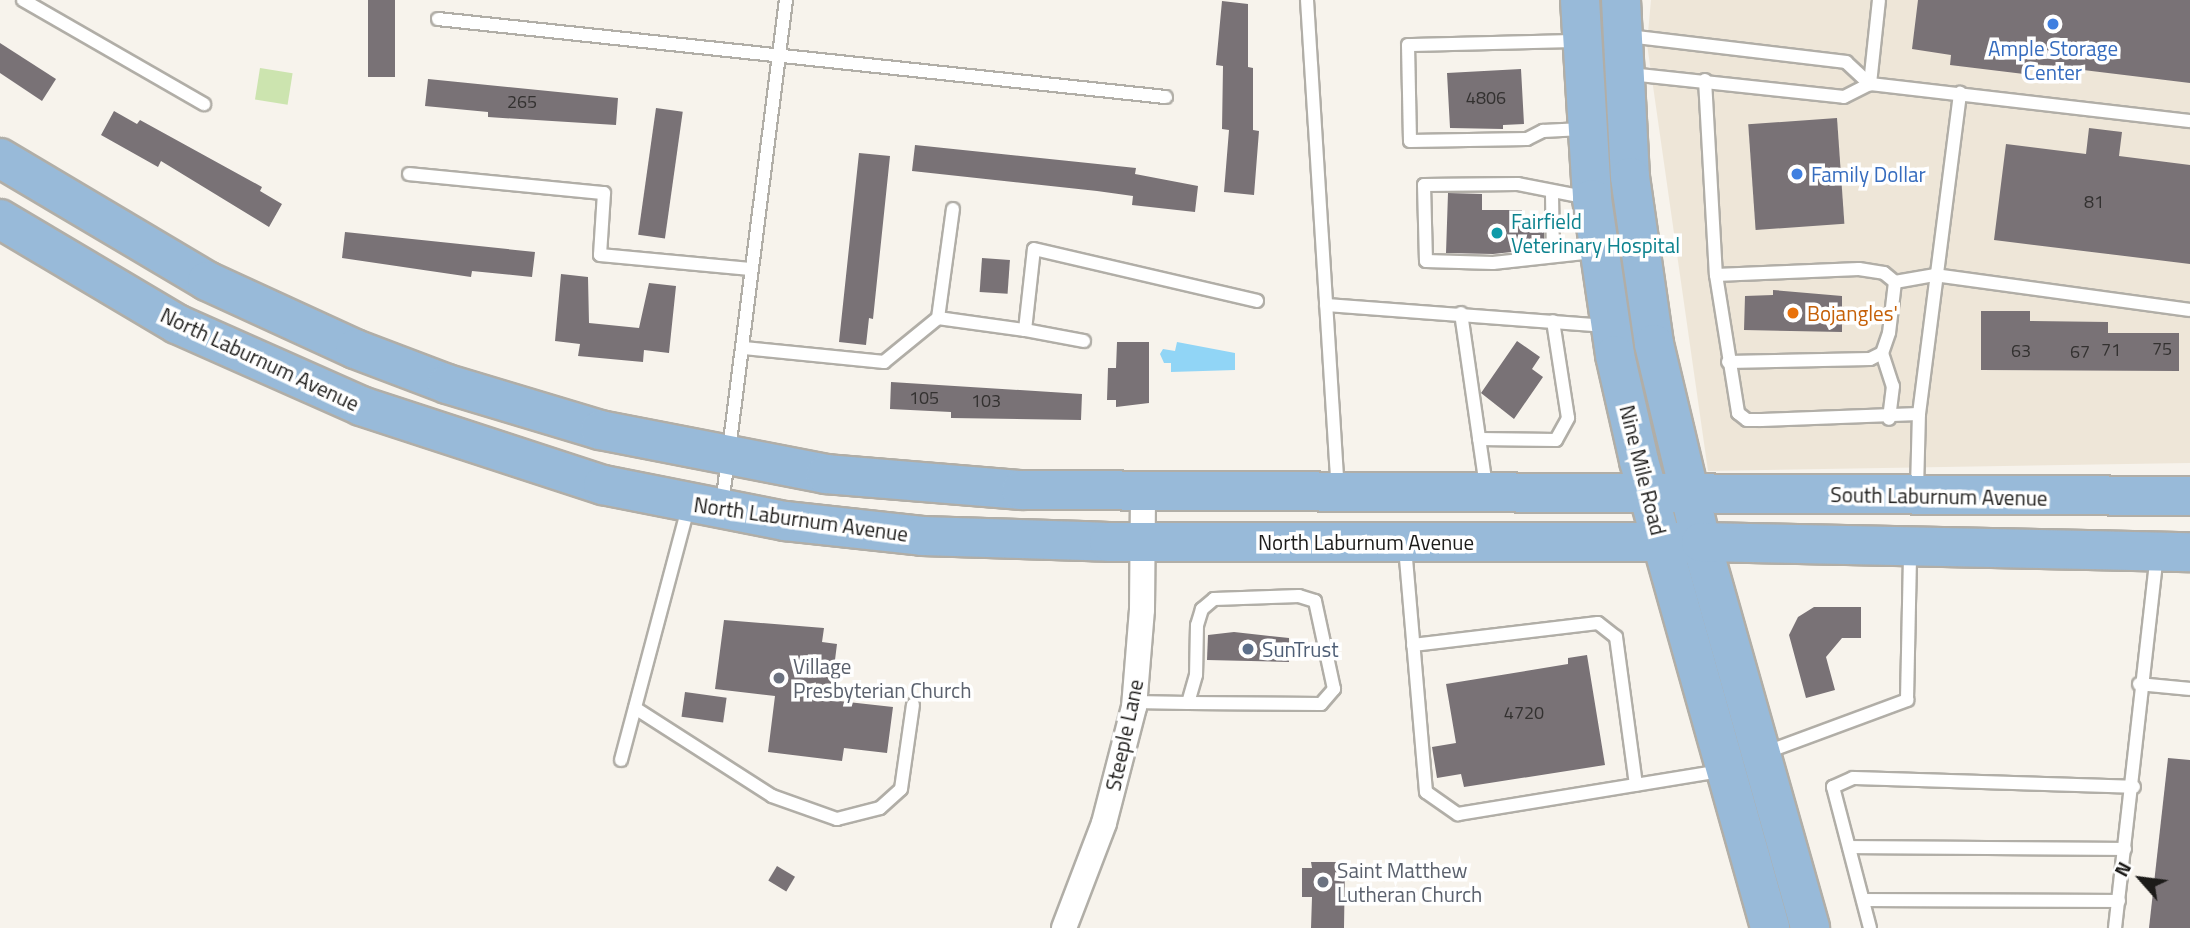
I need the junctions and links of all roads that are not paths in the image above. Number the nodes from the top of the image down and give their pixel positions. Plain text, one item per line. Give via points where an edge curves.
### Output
1 (23, 0) edge
2 (786, 0) edge
3 (1307, 0) edge
4 (1580, 0) edge
5 (1879, 0) edge
6 (1621, 17) edge
7 (438, 19) dead end
8 (1581, 41) junction
9 (779, 58) junction
10 (1624, 73) junction
11 (1705, 80) junction
12 (1870, 84) junction
13 (1960, 93) junction
14 (1166, 97) dead end
15 (204, 104) dead end
16 (2190, 121) edge
17 (1586, 129) junction
18 (0, 158) edge
19 (410, 174) dead end
20 (1552, 194) junction
21 (1592, 199) junction
22 (953, 209) dead end
23 (0, 219) edge
24 (1599, 252) junction
25 (1553, 256) junction
26 (750, 269) junction
27 (1716, 275) junction
28 (1935, 275) junction
29 (1895, 282) junction
30 (1257, 301) dead end
31 (1326, 305) junction
32 (2190, 310) edge
33 (1461, 313) junction
34 (938, 318) junction
35 (1553, 321) junction
36 (1610, 326) junction
37 (1025, 330) junction
38 (1084, 341) dead end
39 (744, 348) junction
40 (1882, 353) junction
41 (1728, 362) junction
42 (1919, 414) junction
43 (1889, 419) junction
44 (1479, 439) junction
45 (731, 458) junction
46 (1143, 491) junction
47 (1339, 494) junction
48 (1487, 495) junction
49 (1649, 495) junction
50 (1689, 496) junction
51 (2190, 496) edge
52 (1916, 497) junction
53 (705, 507) junction
54 (2190, 531) edge
55 (1143, 541) junction
56 (1405, 542) junction
57 (1701, 542) junction
58 (1662, 543) junction
59 (1910, 548) junction
60 (2117, 552) junction
61 (2174, 552) edge
62 (1413, 645) junction
63 (2139, 684) junction
64 (2190, 689) edge
65 (1134, 702) junction
66 (1188, 703) junction
67 (913, 705) dead end
68 (635, 708) junction
69 (1761, 754) junction
70 (621, 760) dead end
71 (1726, 770) junction
72 (1636, 785) junction
73 (2134, 787) junction
74 (1849, 847) junction
75 (2125, 849) junction
76 (1863, 900) junction
77 (2119, 901) junction
78 (1064, 928) edge
79 (1770, 928) edge
80 (1810, 928) edge
81 (1870, 928) edge
82 (2115, 928) edge

1 - 15 lane
2 - 9 lane
3 - 31 lane
4 - 8 main road, Nine Mile Road
5 - 12 lane
6 - 10 main road, Nine Mile Road
6 - 12 lane via 1846,62
7 - 9 lane
8 - 17 main road, Nine Mile Road
8 - 17 lane via 1408,45 1410,141 1527,139 1543,131
9 - 14 lane
9 - 26 lane
10 - 11 lane
10 - 50 main road, Nine Mile Road via 1630,177 1646,303
11 - 12 lane via 1844,97
11 - 27 lane
12 - 13 lane
13 - 16 lane
13 - 28 lane
17 - 21 main road, Nine Mile Road
18 - 45 main road via 150,251 355,349 494,399 600,430
19 - 26 lane via 604,193 600,255
20 - 21 lane
20 - 25 lane
20 - 25 lane via 1518,184 1424,185 1426,261 1493,263
21 - 24 main road, Nine Mile Road
22 - 34 lane
23 - 53 main road, North Laburnum Avenue via 177,324 361,406 510,458
24 - 25 lane
24 - 36 main road, Nine Mile Road
26 - 39 lane
27 - 29 lane via 1859,268 1884,273
27 - 41 lane
28 - 29 lane
28 - 32 lane
28 - 42 lane
29 - 40 lane
30 - 37 lane via 1034,250
31 - 33 lane
31 - 47 lane
33 - 35 lane
33 - 44 lane
34 - 37 lane
34 - 39 lane via 884,362
35 - 36 lane
35 - 44 lane via 1568,418 1556,440
36 - 49 main road, Nine Mile Road
37 - 38 lane
39 - 45 lane
40 - 41 lane via 1870,359
40 - 43 lane via 1893,386
41 - 43 lane via 1738,413 1747,420
42 - 43 lane
42 - 52 lane
44 - 48 lane
45 - 46 main road via 939,486
45 - 53 lane
46 - 47 main road
46 - 55 street, Steeple Lane
47 - 48 main road
48 - 49 main road
49 - 50 main road, South Laburnum Avenue
49 - 58 main road, Nine Mile Road
50 - 52 main road, South Laburnum Avenue
50 - 57 main road, Nine Mile Road
51 - 52 main road, South Laburnum Avenue
53 - 55 main road, North Laburnum Avenue via 922,536
53 - 68 lane
54 - 60 main road via 2146,530
55 - 56 main road, North Laburnum Avenue
55 - 65 street, Steeple Lane
56 - 58 main road, North Laburnum Avenue
56 - 62 lane
57 - 58 main road, North Laburnum Avenue
57 - 59 main road
57 - 69 main road, Nine Mile Road
58 - 71 main road, Nine Mile Road
59 - 60 main road
59 - 69 lane via 1907,700
60 - 61 main road
61 - 63 lane
62 - 72 lane via 1598,622 1616,637
62 - 72 lane via 1426,792 1458,814
63 - 64 lane
63 - 73 lane
65 - 66 lane
65 - 78 street, Steeple Lane via 1104,823
66 - 66 lane via 1321,704 1334,689 1315,601 1300,596 1214,598 1202,610 1197,625 1196,675
67 - 68 lane via 901,789 880,808 837,819 772,796
68 - 70 lane
69 - 80 main road, Nine Mile Road
71 - 72 lane
71 - 79 main road, Nine Mile Road
73 - 74 lane via 1853,778 1833,787
73 - 75 lane
74 - 75 lane
74 - 76 lane
75 - 77 lane
76 - 77 lane
76 - 81 lane
77 - 82 lane

